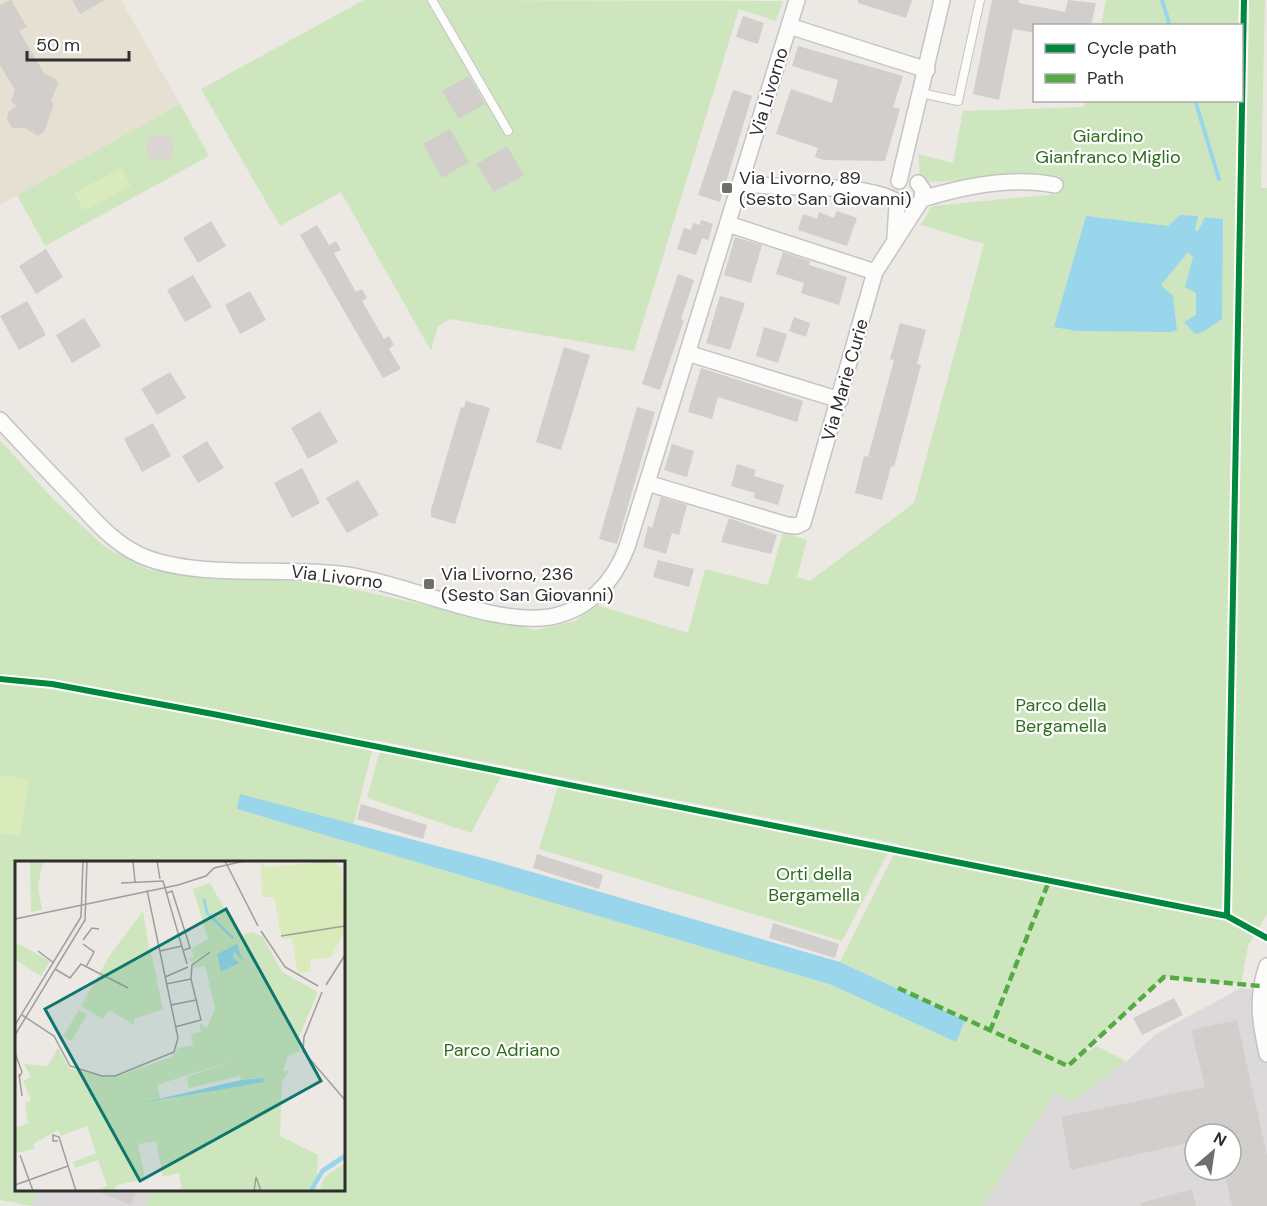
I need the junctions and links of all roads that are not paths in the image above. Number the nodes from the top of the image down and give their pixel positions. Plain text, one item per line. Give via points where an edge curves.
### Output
1 (432, 0) edge
2 (797, 0) edge
3 (942, 0) edge
4 (980, 0) edge
5 (789, 26) junction
6 (927, 70) junction
7 (921, 93) junction
8 (508, 131) dead end
9 (909, 141) junction
10 (898, 182) junction
11 (917, 182) junction
12 (740, 183) junction
13 (1055, 185) dead end
14 (957, 188) junction
15 (874, 191) junction
16 (896, 202) junction
17 (921, 202) junction
18 (728, 224) junction
19 (894, 240) junction
20 (875, 273) junction
21 (687, 353) junction
22 (840, 400) junction
23 (0, 420) edge
24 (647, 483) junction
25 (1267, 966) edge
26 (1267, 1054) edge

1 - 8 lane
2 - 5 street, Via Livorno
3 - 6 street
4 - 7 lane via 958,101
5 - 6 street
5 - 12 street, Via Livorno
6 - 7 street
7 - 9 street
9 - 10 street
9 - 11 street
10 - 11 street via 908,178
10 - 15 street
10 - 16 street via 893,191
11 - 14 street via 930,187
11 - 17 street via 923,190
12 - 15 street
12 - 18 street, Via Livorno
13 - 14 street via 1040,182
14 - 17 street
15 - 16 street
16 - 17 street via 906,209
16 - 19 street, Via Marie Curie
17 - 19 street, Via Marie Curie
18 - 20 street
18 - 21 street, Via Livorno
19 - 20 street, Via Marie Curie
20 - 22 street, Via Marie Curie
21 - 22 street
21 - 24 street, Via Livorno
22 - 24 street, Via Marie Curie via 803,522 796,526
23 - 24 street, Via Livorno via 105,531 150,559 189,568 345,575 512,617 564,613 582,606 598,592 623,557
25 - 26 street via 1259,989 1258,1013

